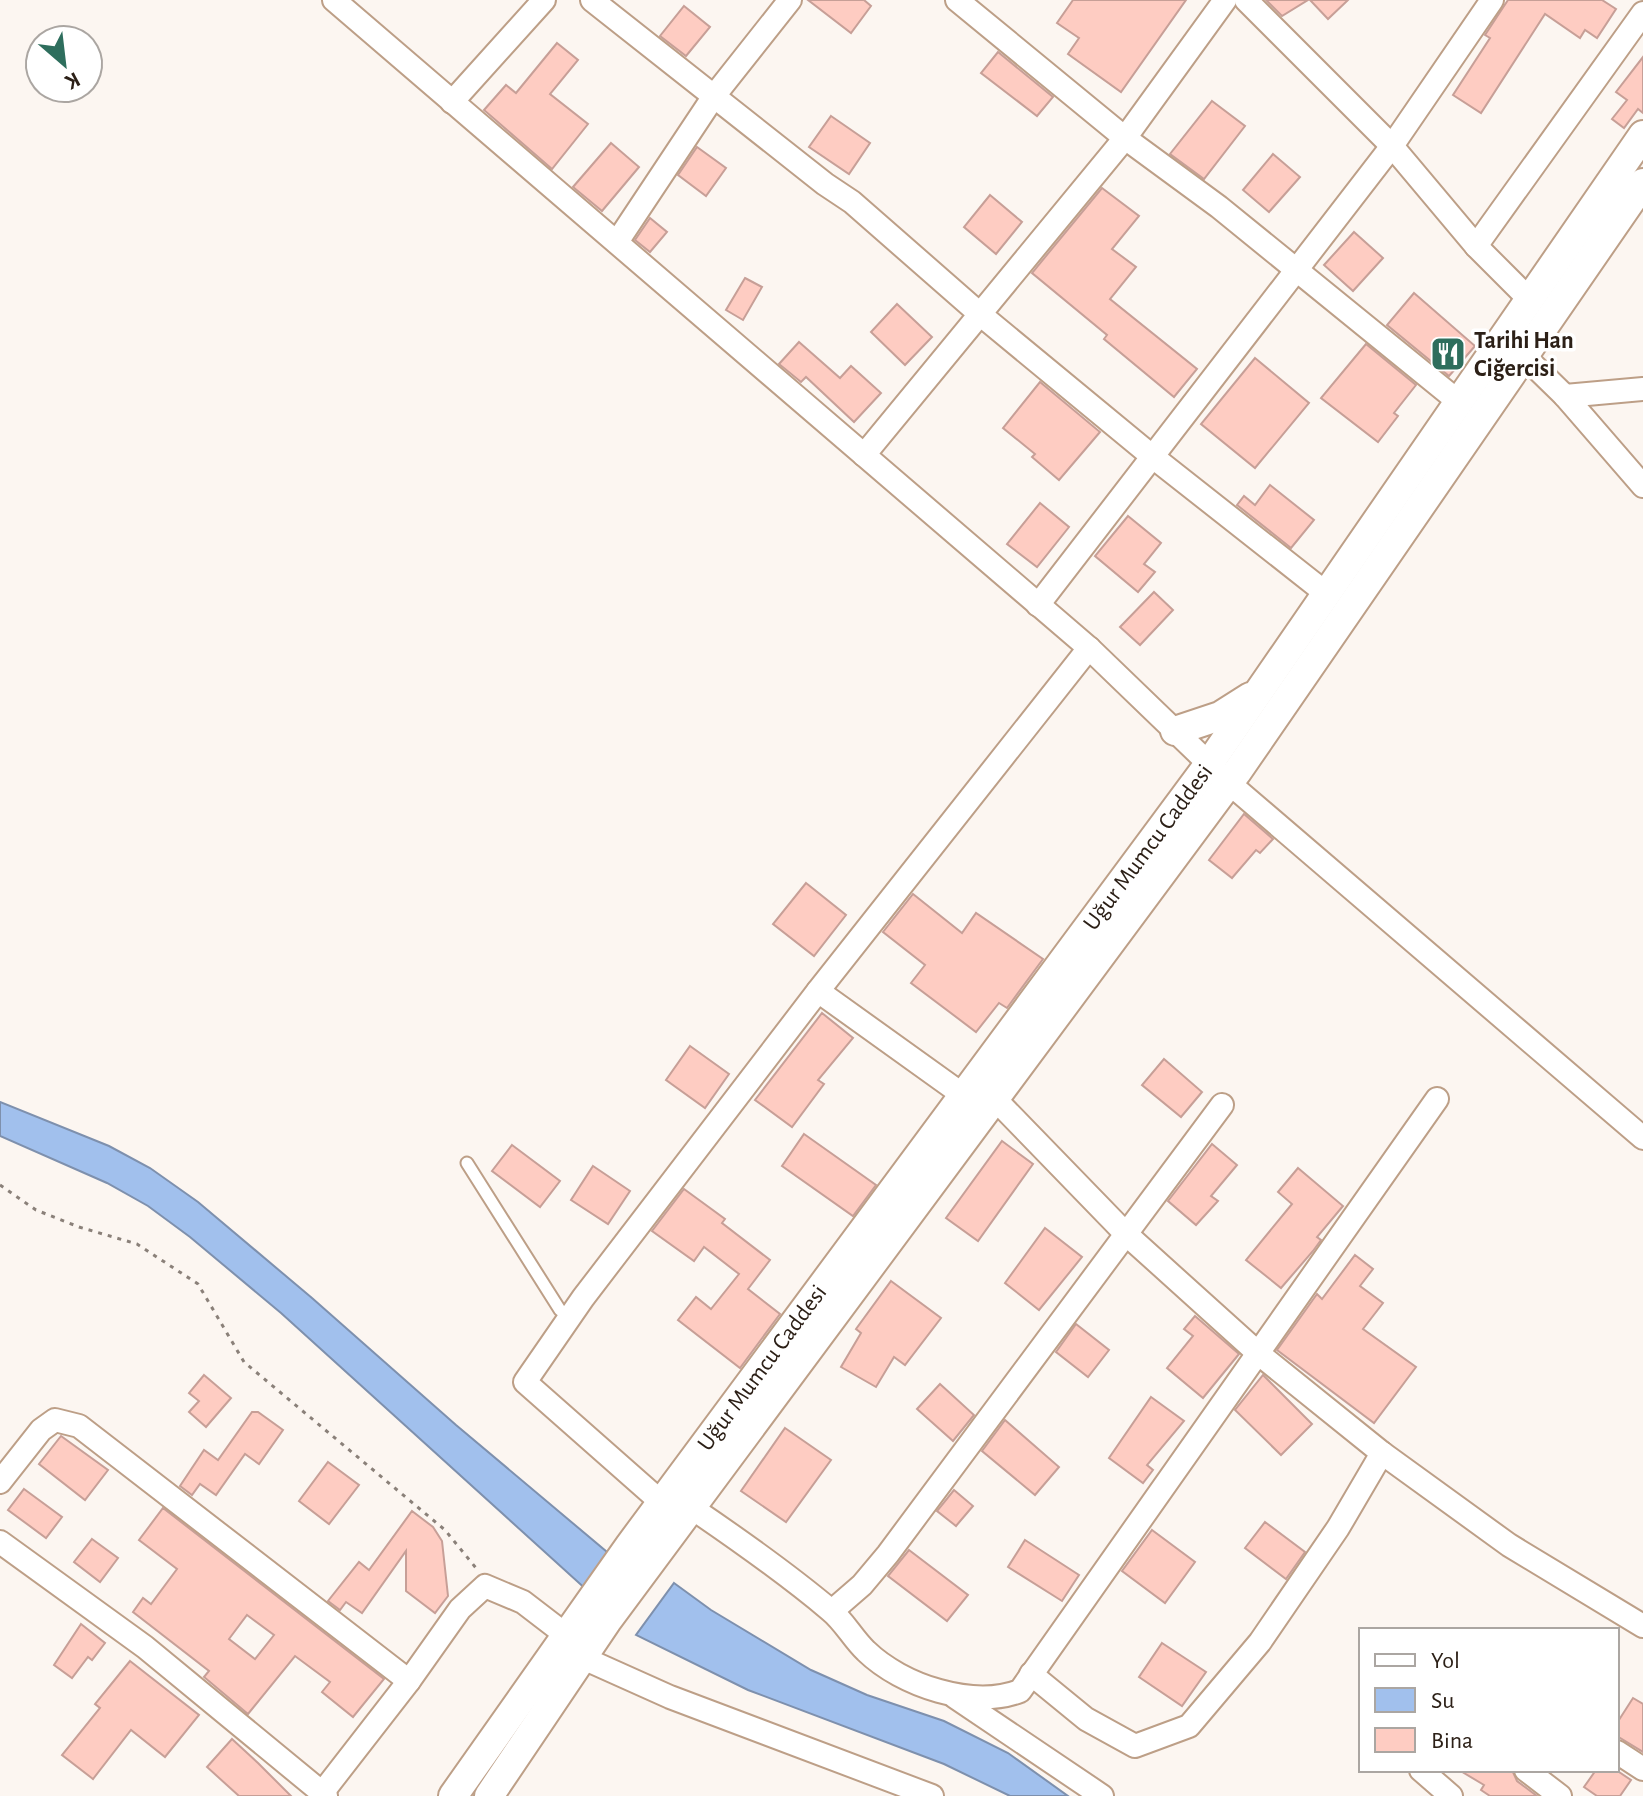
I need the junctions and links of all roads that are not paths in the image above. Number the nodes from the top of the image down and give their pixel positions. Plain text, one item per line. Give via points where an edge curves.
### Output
1 (334, 0) edge
2 (544, 0) edge
3 (592, 0) edge
4 (790, 0) edge
5 (957, 0) edge
6 (1225, 0) edge
7 (1246, 0) edge
8 (1492, 0) edge
9 (1643, 13) edge
10 (714, 96) junction
11 (452, 102) junction
12 (1643, 135) edge
13 (1125, 138) junction
14 (1392, 146) junction
15 (1643, 183) edge
16 (617, 242) junction
17 (1476, 246) junction
18 (1297, 270) junction
19 (1540, 308) junction
20 (981, 315) junction
21 (1512, 349) junction
22 (1643, 389) edge
23 (1565, 396) junction
24 (1459, 402) junction
25 (864, 455) junction
26 (1153, 457) junction
27 (1643, 486) edge
28 (1327, 594) junction
29 (1038, 605) junction
30 (1089, 648) junction
31 (1260, 690) junction
32 (1175, 731) junction
33 (1219, 774) junction
34 (818, 991) junction
35 (963, 1095) junction
36 (995, 1099) junction
37 (1437, 1099) dead end
38 (1222, 1105) dead end
39 (1643, 1138) edge
40 (467, 1163) dead end
41 (1126, 1234) junction
42 (569, 1318) junction
43 (1259, 1354) junction
44 (1382, 1453) junction
45 (0, 1482) edge
46 (661, 1502) junction
47 (692, 1508) junction
48 (0, 1542) edge
49 (641, 1553) junction
50 (832, 1611) junction
51 (596, 1614) junction
52 (1643, 1626) edge
53 (566, 1635) junction
54 (583, 1658) junction
55 (1031, 1674) junction
56 (409, 1681) junction
57 (954, 1696) junction
58 (1619, 1753) edge
59 (1643, 1769) edge
60 (1423, 1772) edge
61 (1529, 1772) edge
62 (323, 1795) edge
63 (453, 1796) edge
64 (489, 1796) edge
65 (932, 1796) edge
66 (1102, 1796) edge
67 (1451, 1796) edge
68 (1560, 1796) edge

1 - 11 street
2 - 11 street
3 - 10 street
4 - 10 street
5 - 13 street
6 - 13 street
7 - 14 street
8 - 14 street
9 - 17 street
10 - 16 street
10 - 20 street via 852,202
11 - 16 street
12 - 19 street, Uğur Mumcu Caddesi
13 - 18 street
13 - 20 street
14 - 17 street
14 - 18 street
15 - 19 street, Uğur Mumcu Caddesi
16 - 25 street
17 - 19 street
18 - 24 street
18 - 26 street
19 - 21 street, Uğur Mumcu Caddesi
20 - 25 street
20 - 26 street
21 - 23 street
21 - 24 street, Uğur Mumcu Caddesi
21 - 33 street, Uğur Mumcu Caddesi
22 - 23 street
23 - 27 street
24 - 28 street, Uğur Mumcu Caddesi
25 - 29 street
26 - 28 street
26 - 29 street
28 - 31 street, Uğur Mumcu Caddesi
29 - 30 street
30 - 32 street
30 - 34 street
31 - 32 street via 1220,716
31 - 33 street, Uğur Mumcu Caddesi
32 - 33 street
33 - 35 street, Uğur Mumcu Caddesi
33 - 36 street, Uğur Mumcu Caddesi
33 - 39 street
34 - 35 street
34 - 42 street
35 - 46 street, Uğur Mumcu Caddesi
36 - 41 street
36 - 47 street, Uğur Mumcu Caddesi
37 - 43 street
38 - 41 street
40 - 42 lane
41 - 43 street
41 - 50 street via 888,1554
42 - 46 street via 525,1382
43 - 44 street
43 - 55 street
44 - 52 street via 1509,1545
44 - 55 street via 1260,1642 1189,1726 1135,1746 1086,1719
45 - 56 street via 55,1420 79,1426
46 - 49 street, Uğur Mumcu Caddesi
47 - 49 street, Uğur Mumcu Caddesi
47 - 50 street
48 - 62 street via 145,1647
49 - 51 street
50 - 57 street via 867,1652 901,1675
51 - 53 street
51 - 54 street
53 - 56 street via 523,1602 485,1586 460,1609
53 - 63 street
54 - 64 street
54 - 65 street via 670,1697
55 - 57 street via 1020,1691 1002,1698
56 - 62 street
57 - 66 street
58 - 59 street
60 - 67 street
61 - 68 street

